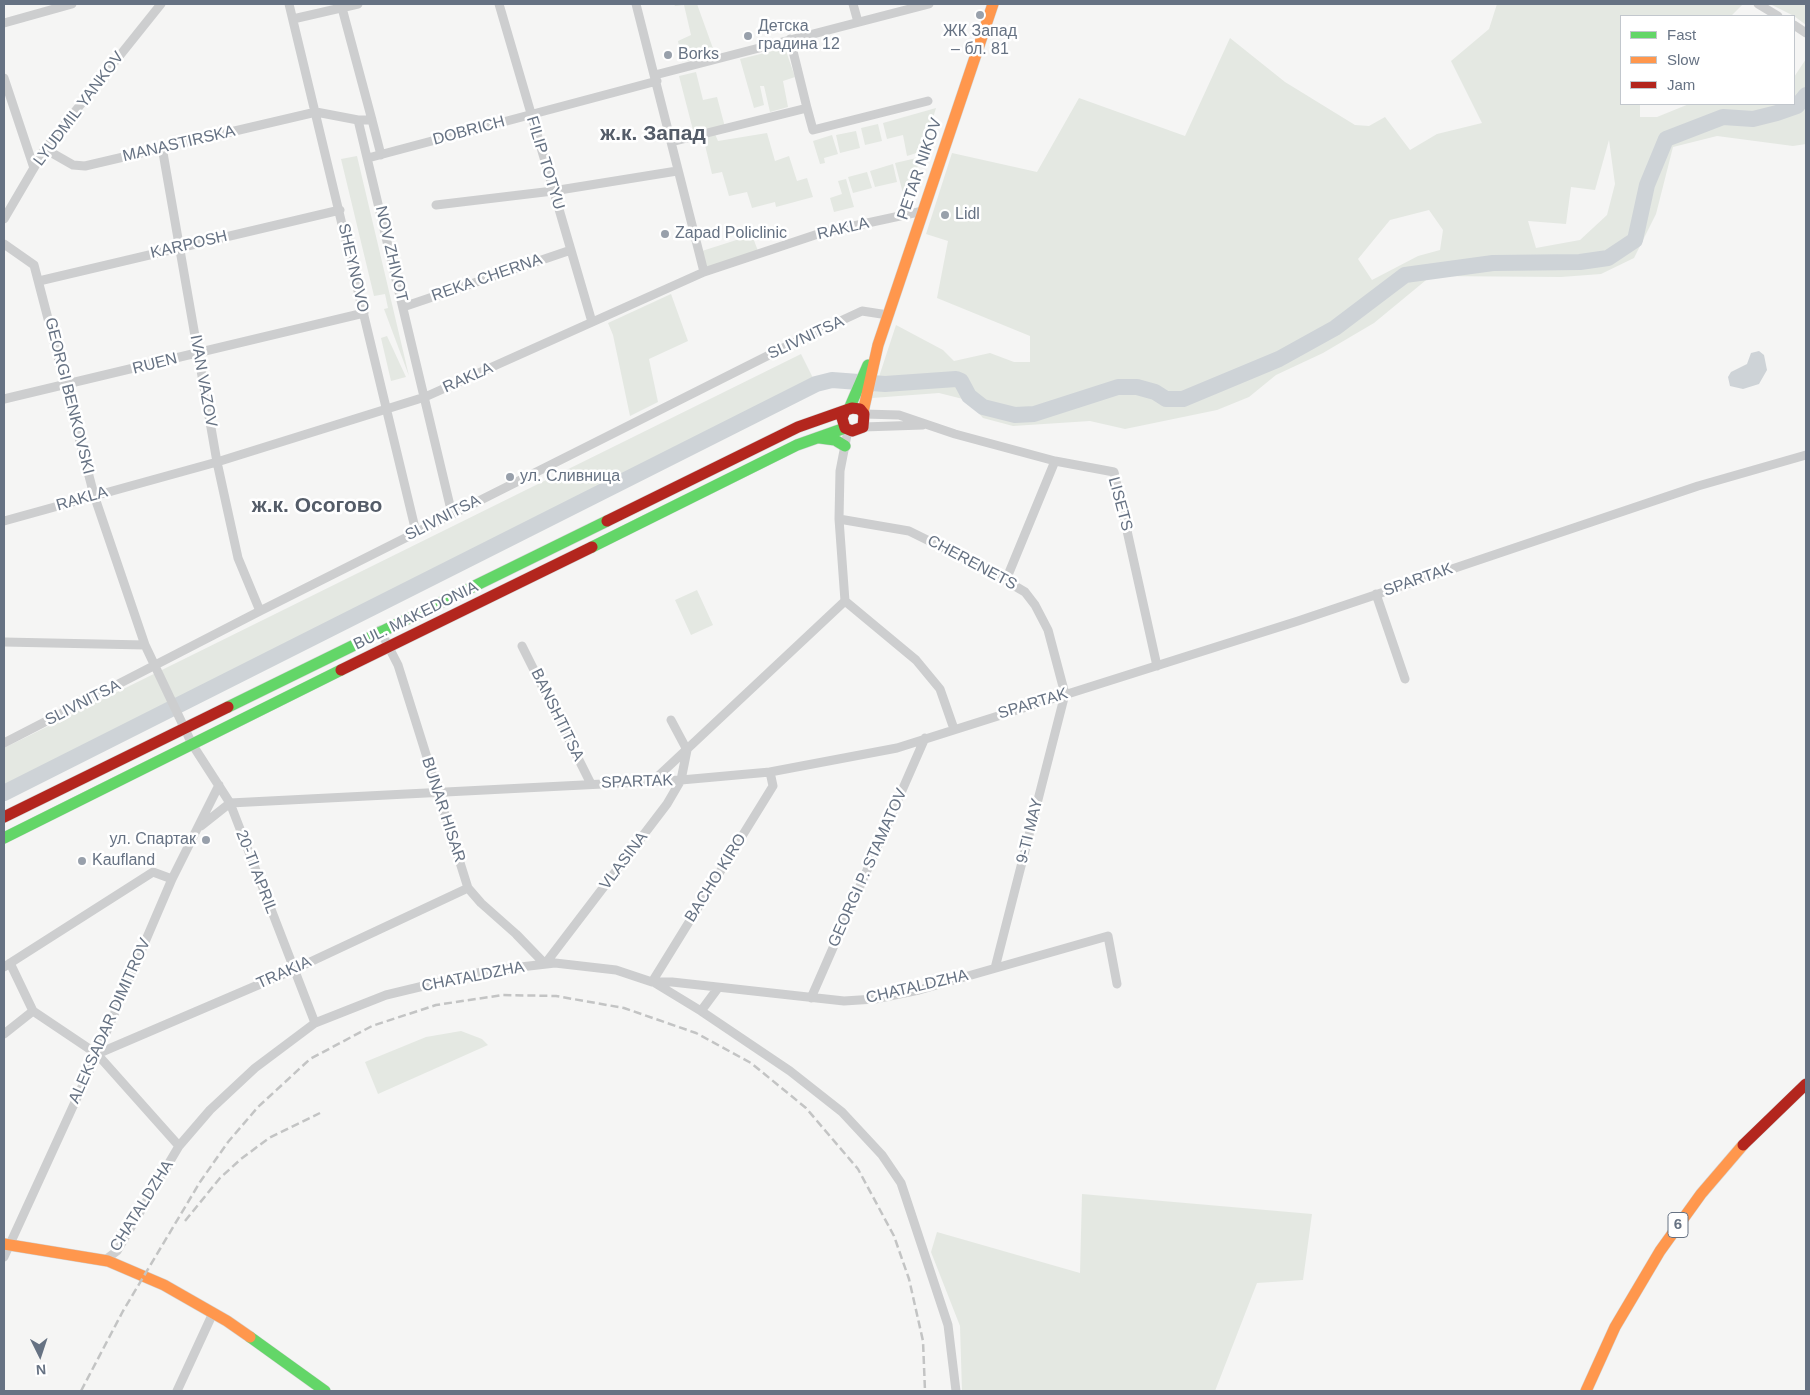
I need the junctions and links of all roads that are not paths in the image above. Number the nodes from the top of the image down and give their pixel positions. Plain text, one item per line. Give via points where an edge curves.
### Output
1 (72, 4) edge
2 (162, 4) edge
3 (288, 4) edge
4 (358, 4) edge
5 (499, 4) edge
6 (636, 4) edge
7 (853, 4) edge
8 (929, 4) edge
9 (993, 4) edge
10 (1758, 4) edge
11 (48, 7) edge
12 (330, 7) edge
13 (342, 8) junction
14 (1776, 15) edge
15 (293, 19) junction
16 (858, 22) junction
17 (4, 23) edge
18 (1795, 27) edge
19 (1806, 33) edge
20 (790, 39) junction
21 (4, 78) edge
22 (656, 78) junction
23 (928, 100) dead end
24 (807, 108) junction
25 (316, 112) junction
26 (530, 115) junction
27 (358, 120) junction
28 (372, 120) junction
29 (671, 142) junction
30 (162, 148) junction
31 (45, 149) junction
32 (382, 154) junction
33 (368, 158) junction
34 (34, 168) junction
35 (677, 171) junction
36 (553, 191) junction
37 (436, 205) dead end
38 (340, 210) junction
39 (923, 211) junction
40 (4, 219) edge
41 (4, 244) edge
42 (178, 247) junction
43 (570, 250) junction
44 (704, 272) junction
45 (40, 281) junction
46 (403, 307) junction
47 (364, 313) junction
48 (888, 315) junction
49 (592, 322) junction
50 (198, 354) junction
51 (66, 386) junction
52 (862, 391) junction
53 (425, 397) junction
54 (4, 399) edge
55 (386, 409) junction
56 (847, 410) junction
57 (864, 413) junction
58 (925, 424) junction
59 (854, 429) junction
60 (817, 438) junction
61 (845, 448) junction
62 (1806, 455) edge
63 (1055, 461) junction
64 (218, 462) junction
65 (94, 495) junction
66 (452, 514) junction
67 (839, 519) junction
68 (4, 521) edge
69 (416, 532) junction
70 (1006, 580) junction
71 (1376, 594) junction
72 (845, 601) junction
73 (260, 611) junction
74 (380, 630) junction
75 (4, 642) edge
76 (145, 645) junction
77 (389, 646) junction
78 (522, 646) dead end
79 (156, 666) junction
80 (1156, 666) junction
81 (1405, 679) dead end
82 (1065, 694) junction
83 (670, 720) dead end
84 (182, 724) junction
85 (954, 729) junction
86 (925, 738) junction
87 (4, 743) edge
88 (192, 744) junction
89 (687, 750) junction
90 (770, 772) junction
91 (681, 780) junction
92 (653, 782) junction
93 (591, 784) junction
94 (219, 785) junction
95 (436, 792) junction
96 (230, 802) junction
97 (4, 817) edge
98 (198, 828) junction
99 (4, 838) edge
100 (172, 879) junction
101 (468, 888) junction
102 (545, 964) junction
103 (7, 965) edge
104 (995, 968) junction
105 (293, 970) junction
106 (652, 982) junction
107 (1116, 984) dead end
108 (718, 988) junction
109 (810, 998) junction
110 (33, 1011) junction
111 (701, 1011) junction
112 (315, 1023) junction
113 (4, 1034) edge
114 (97, 1054) junction
115 (1806, 1084) edge
116 (179, 1146) junction
117 (7, 1244) edge
118 (4, 1257) edge
119 (105, 1260) junction
120 (213, 1313) junction
121 (177, 1391) edge
122 (325, 1391) edge
123 (956, 1391) edge
124 (1586, 1391) edge

1 - 11 street
2 - 31 street, LYUDMIL YANKOV
3 - 15 street, SHEYNOVO
4 - 13 street
5 - 26 street, FILIP TOTYU
6 - 22 street
7 - 16 street
8 - 16 street, DOBRICH
9 - 39 street, PETAR NIKOV
10 - 14 street
11 - 17 street
12 - 13 street
12 - 15 street
13 - 28 street
15 - 25 street, SHEYNOVO
16 - 20 street, DOBRICH
18 - 19 street
20 - 22 street, DOBRICH
20 - 24 street
21 - 34 street
22 - 26 street, DOBRICH
22 - 29 street
23 - 24 street via 813,130
24 - 29 street
25 - 27 street
25 - 30 street, MANASTIRSKA
25 - 38 street, SHEYNOVO
26 - 32 street, DOBRICH
26 - 36 street, FILIP TOTYU
27 - 28 street
27 - 33 street, NOV ZHIVOT
28 - 32 street
29 - 35 street
30 - 31 street, MANASTIRSKA via 85,166 73,165
30 - 42 street, IVAN VAZOV
31 - 34 street, LYUDMIL YANKOV
32 - 33 street, DOBRICH
33 - 46 street, NOV ZHIVOT
34 - 40 street, LYUDMIL YANKOV
35 - 36 street
35 - 44 street
36 - 37 street
36 - 43 street, FILIP TOTYU
38 - 42 street, KARPOSH
38 - 47 street, SHEYNOVO
39 - 44 street, RAKLA via 821,232
39 - 48 street, PETAR NIKOV
41 - 45 street, GEORGI BENKOVSKI via 34,266
42 - 45 street, KARPOSH
42 - 50 street, IVAN VAZOV
43 - 46 street, REKA CHERNA
43 - 49 street, FILIP TOTYU
44 - 49 street, RAKLA
45 - 51 street, GEORGI BENKOVSKI
46 - 53 street, NOV ZHIVOT
47 - 50 street, RUEN
47 - 55 street, SHEYNOVO
48 - 52 street, PETAR NIKOV
48 - 66 street, SLIVNITSA via 862,311
49 - 53 street, RAKLA
50 - 51 street, RUEN
50 - 64 street, IVAN VAZOV
51 - 54 street, RUEN
51 - 65 street, GEORGI BENKOVSKI
52 - 56 street
52 - 57 street
53 - 55 street, RAKLA
53 - 66 street, NOV ZHIVOT
55 - 64 street, RAKLA
55 - 69 street, SHEYNOVO
56 - 57 street via 856,408
56 - 59 street via 842,418
56 - 74 street, BUL. MAKEDONIA via 798,427
57 - 58 street, LISETS via 899,415
57 - 59 street via 866,421
58 - 59 street, LISETS
58 - 63 street, LISETS
59 - 60 street, BUL. MAKEDONIA
59 - 61 street
60 - 61 street via 836,440
60 - 77 street, BUL. MAKEDONIA via 788,449
61 - 67 street via 840,471
62 - 71 street, SPARTAK via 1698,486
63 - 70 street
63 - 80 street, LISETS via 1114,472
64 - 65 street, RAKLA
64 - 73 street, IVAN VAZOV via 239,564
65 - 68 street, RAKLA
65 - 76 street, GEORGI BENKOVSKI
66 - 69 street, SLIVNITSA
67 - 70 street, CHERENETS via 909,531
67 - 72 street
69 - 73 street, SLIVNITSA
70 - 82 street, CHERENETS via 1025,592 1048,630
71 - 80 street, SPARTAK
71 - 81 street
72 - 85 street via 916,660 940,688
72 - 89 street
73 - 79 street, SLIVNITSA
74 - 77 street, BUNAR HISAR
74 - 84 street, BUL. MAKEDONIA
75 - 76 street
76 - 79 street, GEORGI BENKOVSKI
77 - 88 street, BUL. MAKEDONIA
77 - 95 street, BUNAR HISAR via 398,664
78 - 93 street, BANSHTITSA
79 - 84 street, GEORGI BENKOVSKI
79 - 87 street, SLIVNITSA
80 - 82 street, SPARTAK
82 - 85 street, SPARTAK
82 - 104 street, 9-TI MAY
83 - 89 street
84 - 88 street, 20-TI APRIL
84 - 97 street, BUL. MAKEDONIA
85 - 86 street, SPARTAK
86 - 90 street, SPARTAK via 897,748
86 - 109 street, GEORGI P. STAMATOV
88 - 94 street, 20-TI APRIL
88 - 99 street, BUL. MAKEDONIA
89 - 91 street, VLASINA
89 - 92 street
90 - 91 street, SPARTAK
90 - 106 street, BACHO KIRO via 773,786
91 - 92 street, SPARTAK
91 - 102 street, VLASINA via 667,804
92 - 93 street, SPARTAK
93 - 95 street, SPARTAK
94 - 96 street, 20-TI APRIL
94 - 98 street, ALEKSADAR DIMITROV
95 - 96 street, SPARTAK
95 - 101 street, BUNAR HISAR
96 - 98 street
96 - 105 street, 20-TI APRIL
98 - 100 street, ALEKSADAR DIMITROV
100 - 103 street via 153,872
100 - 114 street, ALEKSADAR DIMITROV
101 - 102 street, BUNAR HISAR
101 - 105 street, TRAKIA
102 - 106 street, CHATALDZHA via 616,970
102 - 112 street, CHATALDZHA via 486,971 386,995
103 - 110 street
104 - 107 street, CHATALDZHA via 1108,936
104 - 109 street, CHATALDZHA via 875,999
105 - 112 street, 20-TI APRIL
105 - 114 street, TRAKIA
106 - 108 street, CHATALDZHA
106 - 111 street
108 - 109 street, CHATALDZHA
108 - 111 street
110 - 113 street
110 - 114 street
111 - 123 street via 790,1071 842,1112 882,1155 901,1182 948,1324
112 - 116 street, CHATALDZHA via 255,1068 210,1110
114 - 116 street
114 - 117 street, ALEKSADAR DIMITROV
115 - 124 street, 6 via 1743,1145 1701,1194 1660,1250 1615,1327
116 - 119 street, CHATALDZHA via 118,1251
117 - 118 street, ALEKSADAR DIMITROV
117 - 119 street
119 - 120 street via 164,1285
120 - 121 street
120 - 122 street

